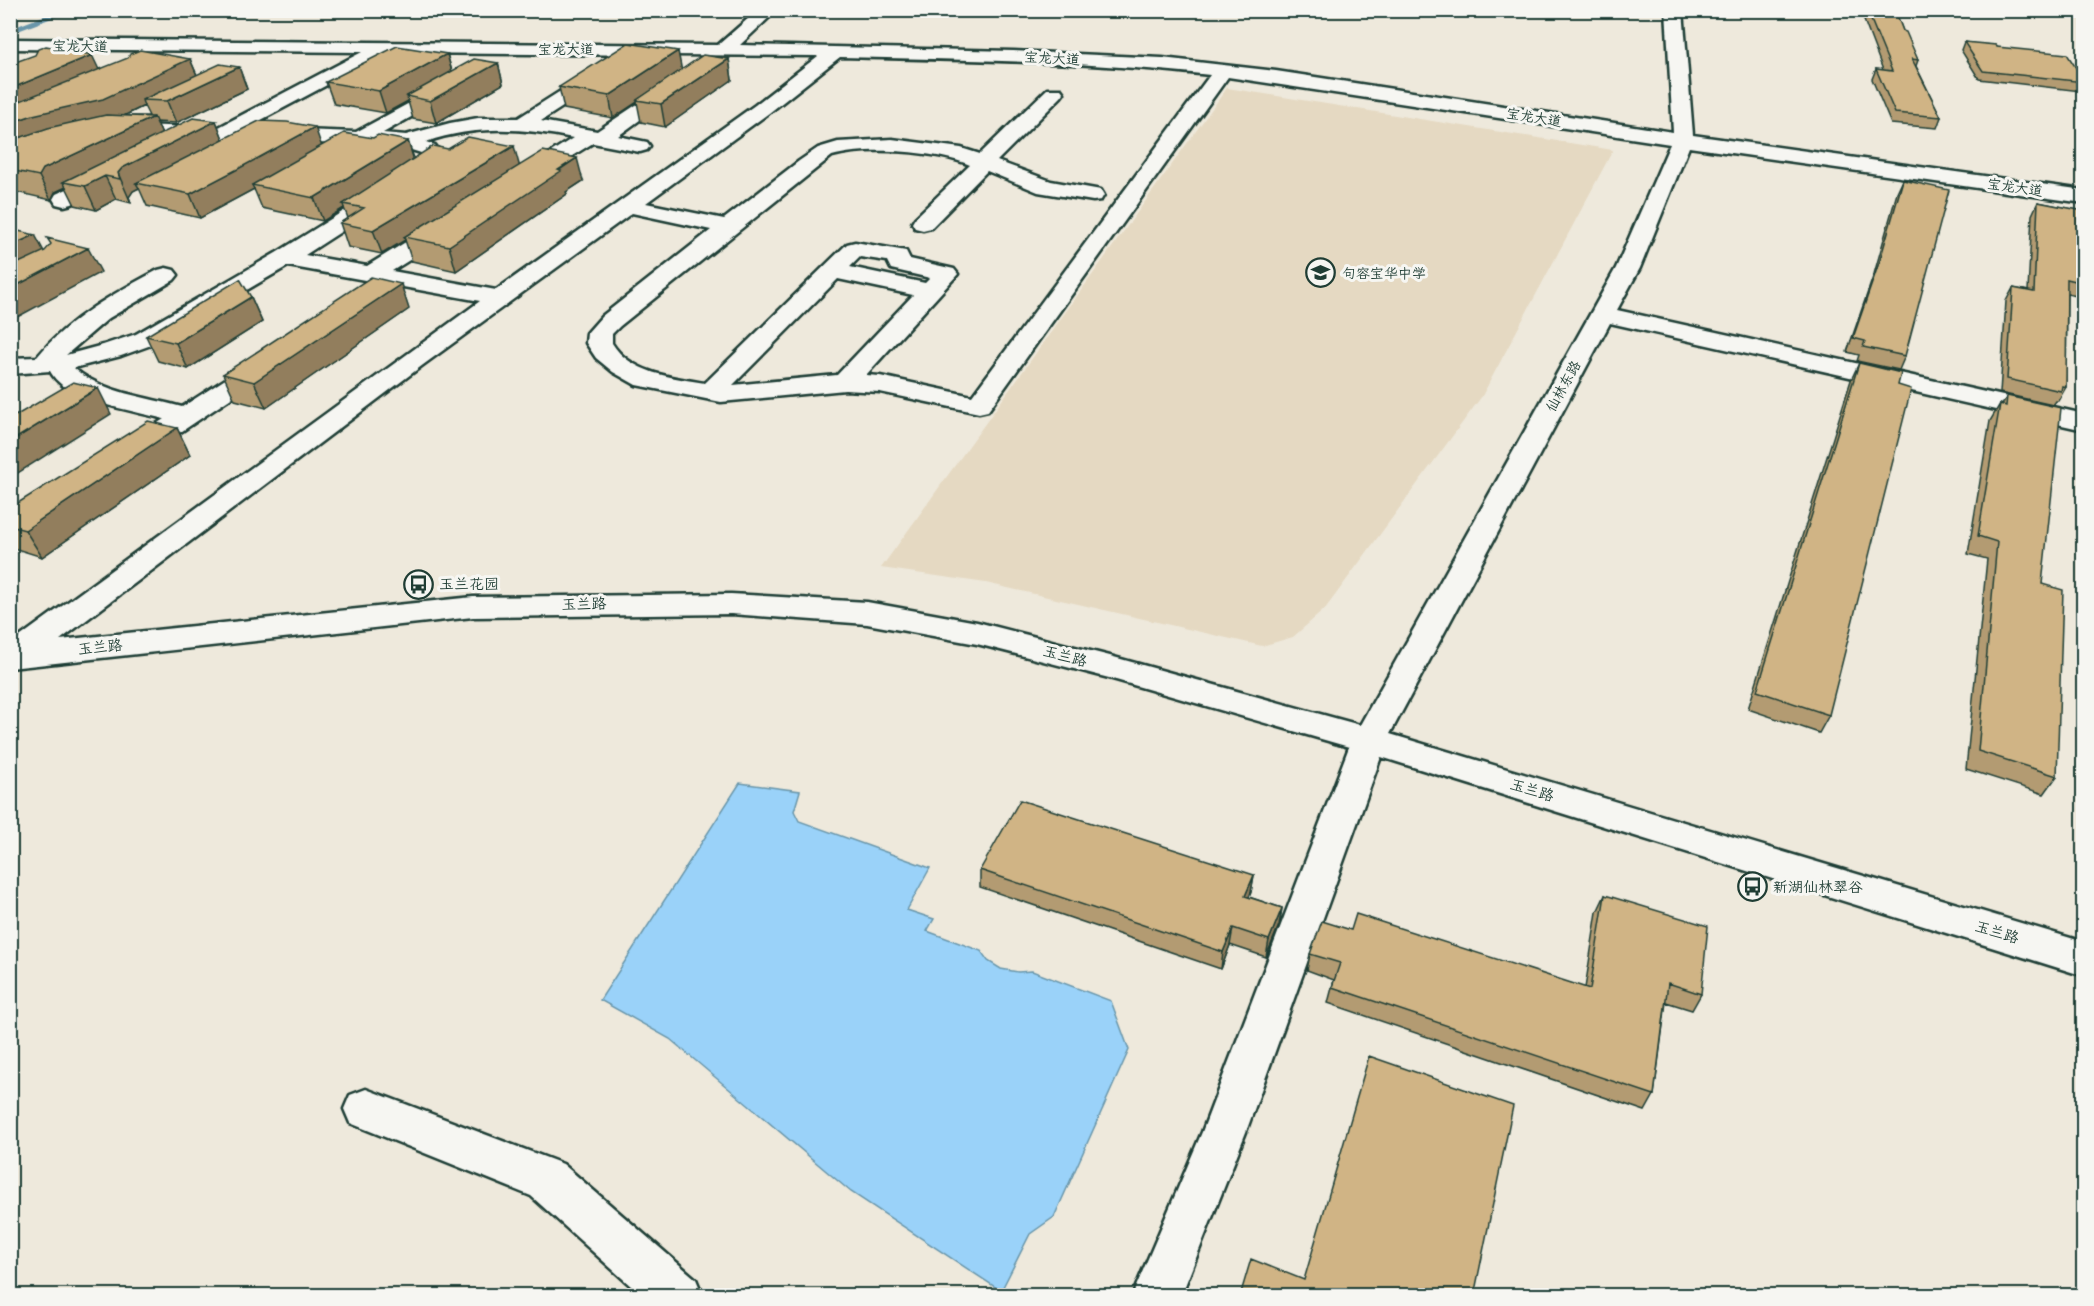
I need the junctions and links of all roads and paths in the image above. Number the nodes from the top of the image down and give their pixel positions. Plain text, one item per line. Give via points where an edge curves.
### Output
1 (769, 10) edge
2 (1674, 10) edge
3 (10, 44) edge
4 (384, 48) junction
5 (723, 50) junction
6 (836, 51) junction
7 (607, 70) edge
8 (1223, 71) junction
9 (693, 76) edge
10 (467, 77) edge
11 (1054, 93) dead end
12 (148, 114) edge
13 (522, 124) junction
14 (199, 132) junction
15 (223, 132) junction
16 (264, 134) junction
17 (594, 138) junction
18 (1683, 138) junction
19 (404, 141) junction
20 (640, 146) dead end
21 (368, 147) junction
22 (157, 152) edge
23 (333, 154) edge
24 (224, 155) edge
25 (985, 161) junction
26 (126, 168) edge
27 (510, 187) edge
28 (1093, 195) dead end
29 (2084, 197) edge
30 (64, 199) edge
31 (629, 206) junction
32 (460, 218) edge
33 (923, 223) dead end
34 (728, 227) junction
35 (284, 258) junction
36 (166, 275) dead end
37 (378, 283) junction
38 (502, 298) junction
39 (1603, 314) junction
40 (286, 351) edge
41 (54, 363) junction
42 (10, 366) edge
43 (845, 382) junction
44 (91, 391) junction
45 (711, 392) junction
46 (61, 409) edge
47 (186, 416) junction
48 (2084, 422) edge
49 (108, 468) edge
50 (14, 657) edge
51 (1369, 740) junction
52 (2084, 959) edge
53 (366, 1109) dead end
54 (679, 1296) edge
55 (1156, 1296) edge

1 - 5 street
2 - 18 street, 仙林东路
3 - 4 street, 宝龙大道
4 - 5 street, 宝龙大道
4 - 15 street
5 - 6 street, 宝龙大道
6 - 8 street, 宝龙大道 via 1012,56
6 - 31 street
7 - 13 street
8 - 18 street, 宝龙大道
8 - 43 street via 979,405 880,384
9 - 17 street
10 - 21 street
11 - 25 street
12 - 14 street via 107,130
13 - 17 street
13 - 19 street via 468,125
14 - 15 street
14 - 22 street
15 - 16 street
16 - 21 street
16 - 24 street
17 - 20 street
17 - 27 street
18 - 29 street, 宝龙大道
18 - 39 street, 仙林东路 via 1628,268
19 - 21 street
19 - 35 street via 428,149 435,158 428,168
21 - 23 street
25 - 28 street via 1046,187
25 - 33 street
25 - 34 street via 920,147 845,146 825,152 806,165
26 - 30 street
31 - 34 street
31 - 38 street
32 - 37 street
34 - 45 street via 600,333 599,343 605,353 622,367 645,379
35 - 37 street
35 - 41 street via 145,339 112,351
36 - 41 street via 74,330
37 - 38 street
38 - 50 street
39 - 48 street
39 - 51 street, 仙林东路
40 - 47 street
41 - 42 street
41 - 44 street via 69,379
43 - 45 street via 750,393
43 - 45 street via 946,274 907,267 899,264 898,256 855,249
44 - 46 street
44 - 47 street
47 - 49 street
50 - 51 street, 玉兰路 via 473,607 731,604 867,613 978,633
51 - 52 street, 玉兰路
51 - 55 street, 仙林东路 via 1224,1132
53 - 54 street via 547,1180

